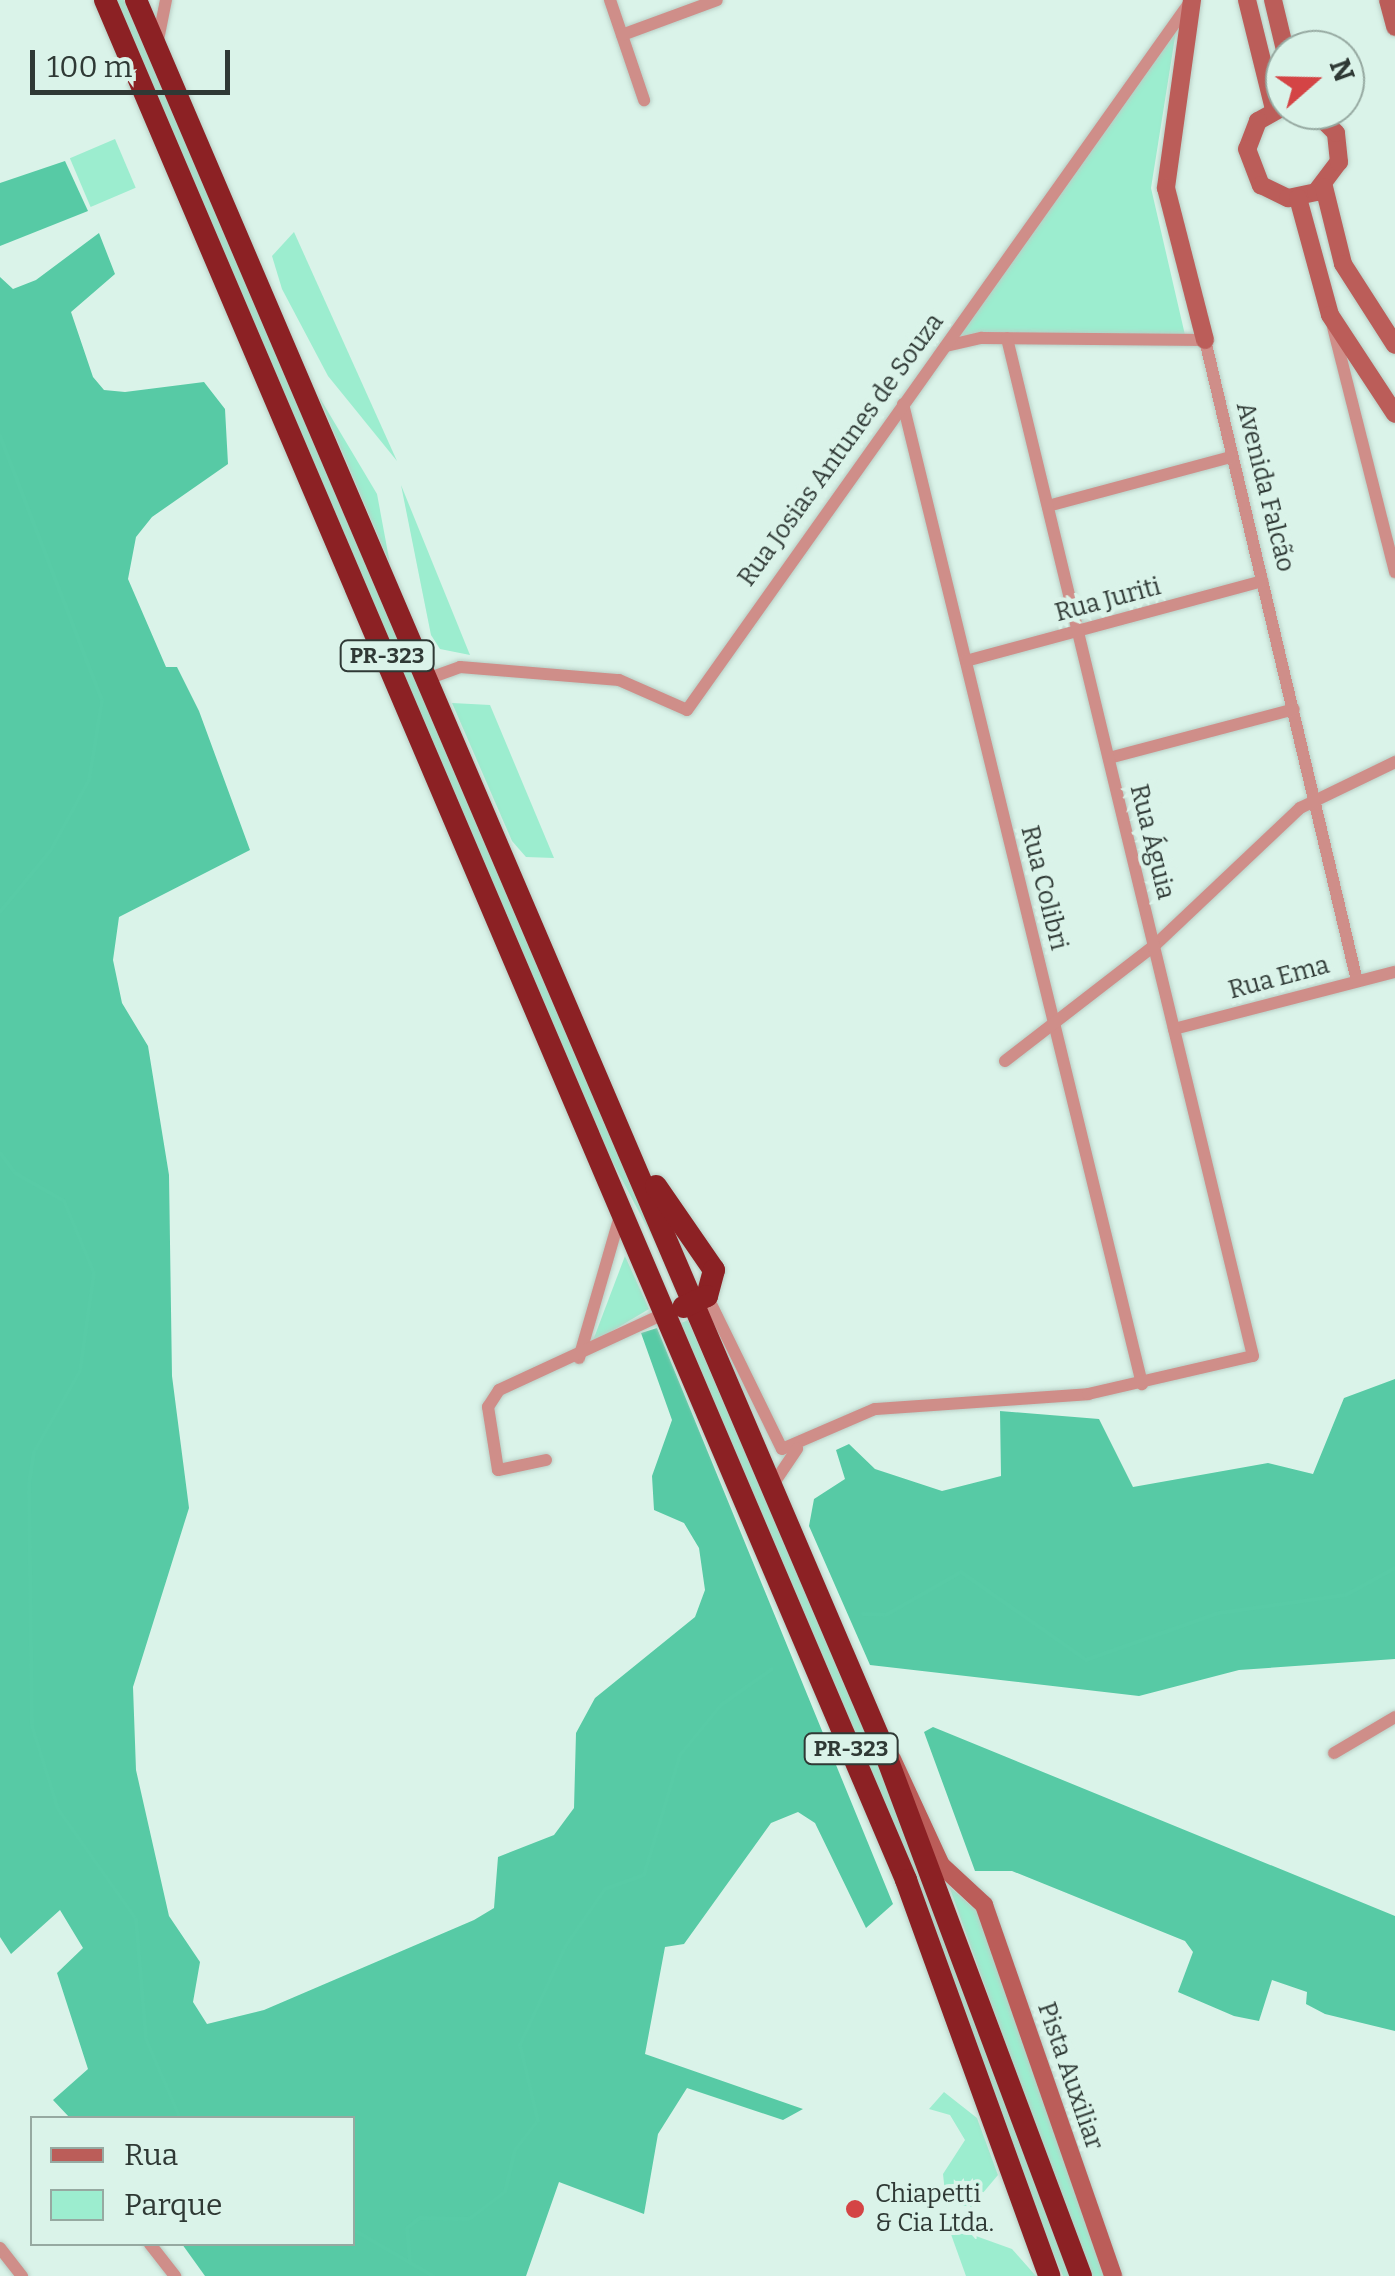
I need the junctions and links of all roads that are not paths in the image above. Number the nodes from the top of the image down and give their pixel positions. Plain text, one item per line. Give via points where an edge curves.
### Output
1 (106, 0) edge
2 (136, 0) edge
3 (166, 0) edge
4 (610, 0) edge
5 (717, 0) edge
6 (1247, 0) edge
7 (1272, 0) edge
8 (1388, 0) edge
9 (1191, 1) edge
10 (1395, 27) edge
11 (1280, 30) edge
12 (622, 35) junction
13 (156, 48) junction
14 (1265, 59) edge
15 (644, 100) dead end
16 (1265, 120) edge
17 (1329, 130) edge
18 (1324, 187) junction
19 (1298, 198) junction
20 (1330, 315) junction
21 (1007, 338) junction
22 (1205, 340) junction
23 (1395, 345) edge
24 (946, 346) junction
25 (903, 404) junction
26 (1395, 414) edge
27 (1231, 457) junction
28 (1048, 506) junction
29 (1395, 572) edge
30 (1262, 581) junction
31 (1078, 632) junction
32 (966, 661) junction
33 (428, 680) junction
34 (1294, 709) junction
35 (1109, 758) junction
36 (1395, 762) edge
37 (1316, 796) junction
38 (1154, 946) junction
39 (1395, 972) edge
40 (1357, 981) junction
41 (564, 1004) junction
42 (1054, 1022) junction
43 (1174, 1029) junction
44 (1005, 1061) dead end
45 (608, 1174) junction
46 (688, 1305) junction
47 (579, 1358) junction
48 (1142, 1384) junction
49 (797, 1449) junction
50 (546, 1460) dead end
51 (772, 1486) junction
52 (1395, 1716) edge
53 (882, 1745) junction
54 (1334, 1752) dead end
55 (152, 2246) edge
56 (0, 2248) edge
57 (22, 2276) edge
58 (175, 2276) edge
59 (1050, 2276) edge
60 (1081, 2276) edge
61 (1113, 2276) edge

1 - 45 highway, PR-323
2 - 13 highway, PR-323
3 - 13 street
4 - 12 street
5 - 12 street
6 - 14 street
7 - 11 street
8 - 10 street
9 - 22 street, Avenida Falcão via 1166,188
9 - 24 street, Rua Josias Antunes de Souza
12 - 15 street
13 - 33 highway, PR-323
16 - 19 street via 1253,130 1248,159 1269,192
17 - 18 street via 1339,143
18 - 19 street
18 - 23 street via 1343,264
19 - 20 street
20 - 26 street
20 - 29 street
21 - 22 street
21 - 24 street
21 - 28 street, Rua Águia
22 - 27 street, Avenida Falcão
24 - 25 street, Rua Josias Antunes de Souza
25 - 32 street, Rua Colibri
25 - 33 street, Rua Josias Antunes de Souza via 687,710 620,680 460,667
27 - 28 street
27 - 30 street, Avenida Falcão
28 - 31 street, Rua Águia
30 - 31 street, Rua Juriti
30 - 34 street, Avenida Falcão
31 - 32 street, Rua Juriti
31 - 35 street, Rua Águia
32 - 42 street, Rua Colibri
33 - 41 highway, PR-323
34 - 35 street
34 - 37 street, Avenida Falcão
35 - 38 street, Rua Águia
36 - 37 street
37 - 38 street
37 - 40 street, Avenida Falcão
38 - 42 street
38 - 43 street, Rua Águia
39 - 40 street, Rua Ema
40 - 43 street, Rua Ema
41 - 46 highway, PR-323
41 - 46 highway via 664,1204 714,1270
42 - 44 street
42 - 48 street, Rua Colibri
43 - 48 street, Rua Águia via 1253,1356
45 - 46 highway
45 - 47 street via 621,1236
46 - 47 street
46 - 49 street via 774,1442
46 - 51 highway, PR-323
46 - 59 highway, PR-323
47 - 50 street via 511,1384 488,1407 498,1470
48 - 49 street via 875,1409
49 - 51 street
51 - 53 highway, PR-323
52 - 54 street
53 - 60 highway, PR-323
53 - 61 street, Pista Auxiliar via 908,1779 941,1865 976,1895
55 - 58 street
56 - 57 street

